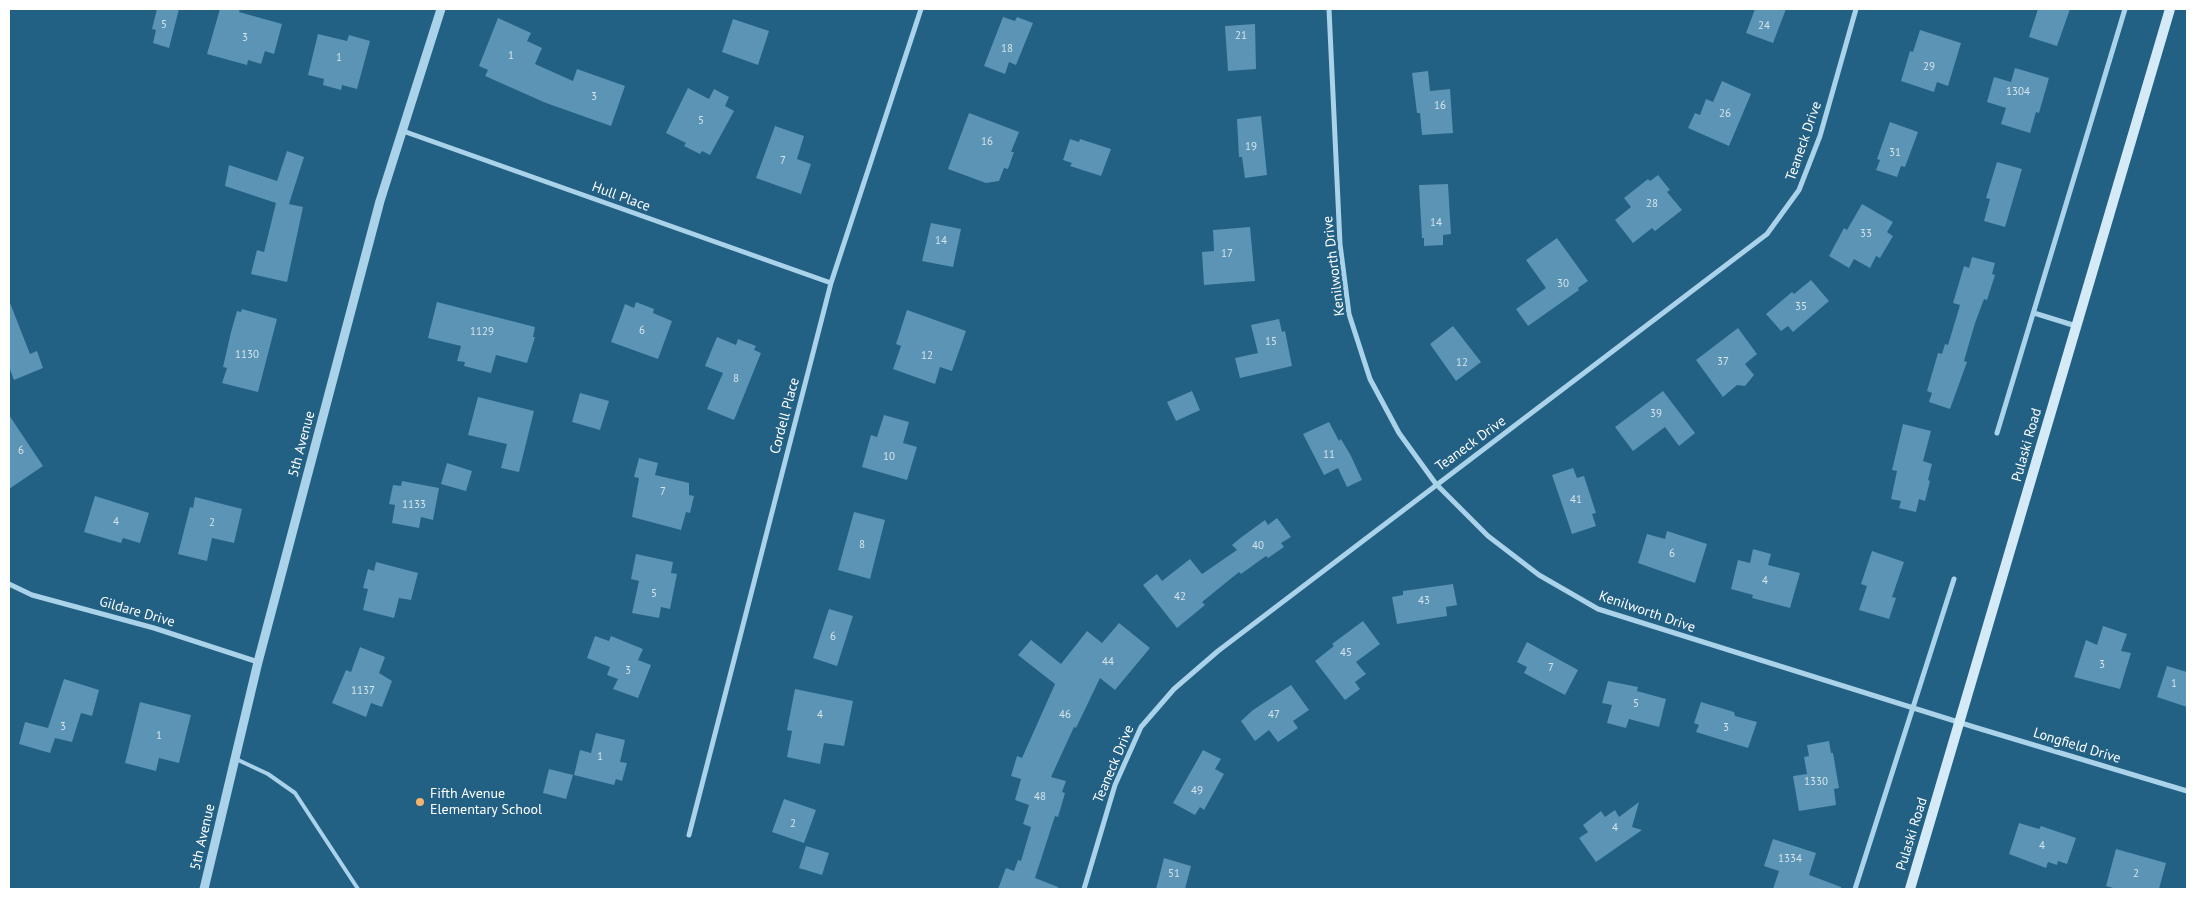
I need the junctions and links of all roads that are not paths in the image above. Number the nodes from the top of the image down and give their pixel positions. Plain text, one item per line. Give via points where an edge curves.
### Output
1 (441, 9) edge
2 (921, 9) edge
3 (1329, 9) edge
4 (1856, 9) edge
5 (2125, 9) edge
6 (2170, 9) edge
7 (403, 131) junction
8 (831, 283) junction
9 (2034, 313) junction
10 (2077, 326) junction
11 (1997, 433) dead end
12 (1436, 484) junction
13 (1954, 579) dead end
14 (9, 584) edge
15 (258, 662) junction
16 (1913, 708) junction
17 (1960, 723) junction
18 (236, 759) junction
19 (2187, 791) edge
20 (689, 835) dead end
21 (204, 889) edge
22 (358, 889) edge
23 (1084, 889) edge
24 (1854, 889) edge
25 (1910, 889) edge

1 - 7 street, 5th Avenue
2 - 8 street, Cordell Place
3 - 12 street, Kenilworth Drive via 1340,244 1349,314 1370,379 1399,433
4 - 12 street, Teaneck Drive via 1820,136 1799,190 1766,234
5 - 9 street
6 - 10 main road, Pulaski Road
7 - 8 street, Hull Place
7 - 15 street, 5th Avenue via 380,201
8 - 20 street, Cordell Place
9 - 10 street
9 - 11 street
10 - 17 main road, Pulaski Road
12 - 16 street, Kenilworth Drive via 1488,536 1539,575 1598,609
12 - 23 street, Teaneck Drive via 1218,651 1174,689 1152,714 1141,727 1114,785
13 - 16 street
14 - 15 street, Gildare Drive via 32,595 154,628
15 - 18 street, 5th Avenue
16 - 17 street, Kenilworth Drive
16 - 24 street
17 - 19 street, Longfield Drive
17 - 25 main road, Pulaski Road
18 - 21 street, 5th Avenue
18 - 22 lane via 268,774 295,793

